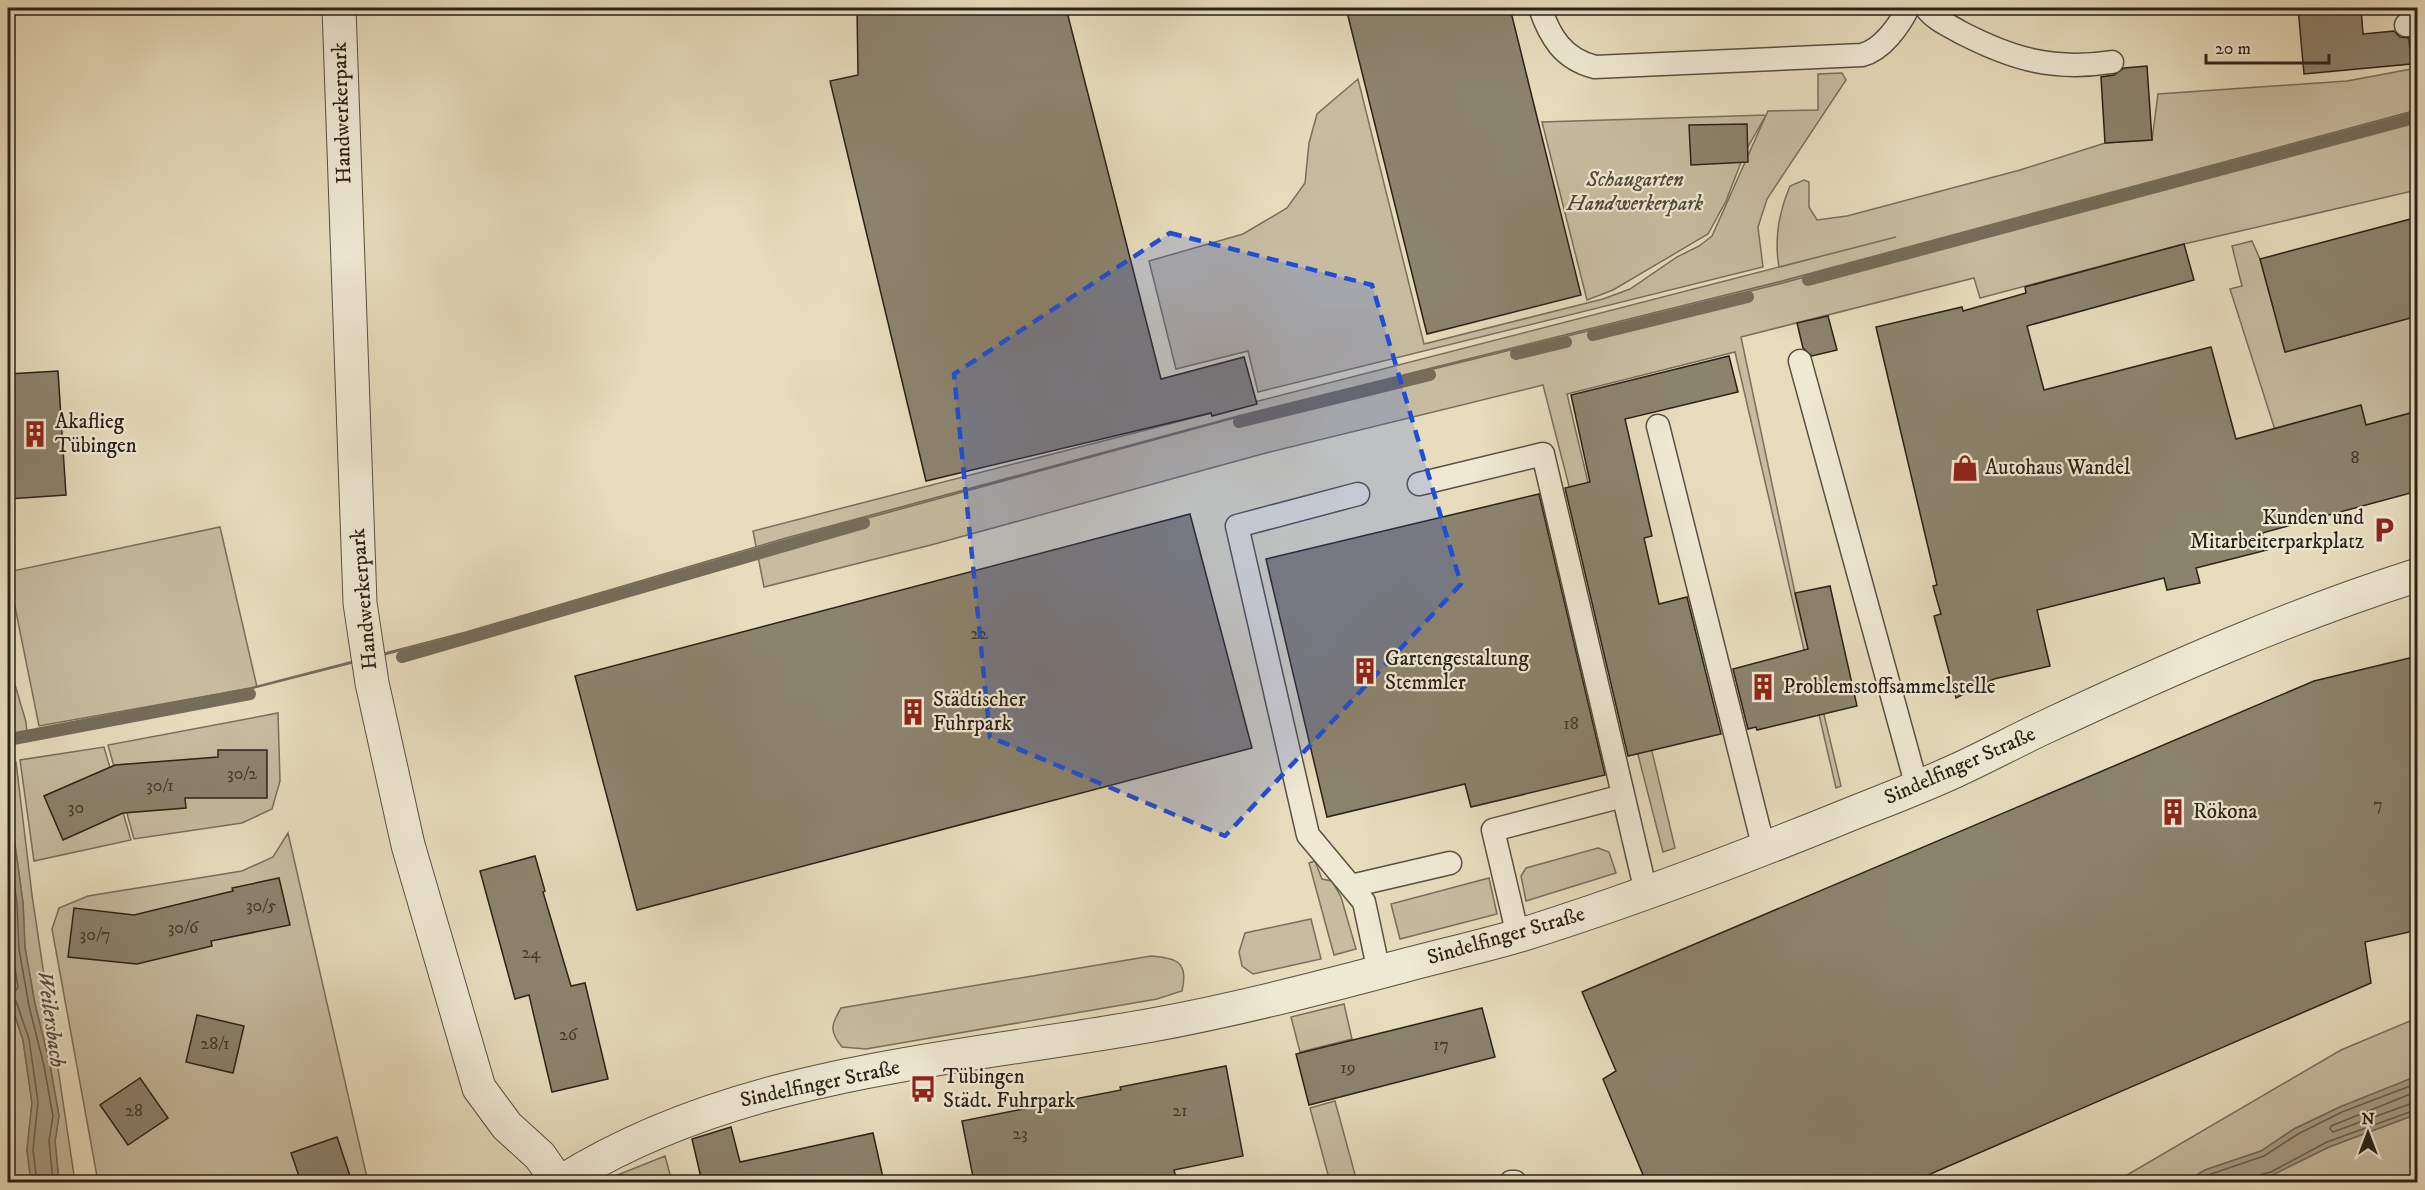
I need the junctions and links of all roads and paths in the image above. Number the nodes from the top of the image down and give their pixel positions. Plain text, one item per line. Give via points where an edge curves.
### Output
1 (339, 8) edge
2 (1540, 8) edge
3 (1908, 8) edge
4 (1926, 8) edge
5 (2112, 62) dead end
6 (1800, 361) dead end
7 (1658, 426) dead end
8 (1419, 484) dead end
9 (1358, 494) dead end
10 (2418, 576) edge
11 (1917, 787) junction
12 (1623, 796) junction
13 (1764, 849) junction
14 (1450, 863) dead end
15 (1351, 886) junction
16 (1646, 892) junction
17 (1518, 936) junction
18 (1379, 972) junction
19 (559, 1182) edge

1 - 19 street, Handwerkerpark via 360,603 372,683 408,845 479,1088 507,1126 540,1156
2 - 3 lane via 1549,32 1567,53 1581,64 1610,67 1862,56 1886,40
4 - 5 lane via 1955,29 2018,58 2055,64
6 - 11 lane
7 - 13 lane
8 - 12 lane via 1543,454
9 - 15 lane via 1237,526 1308,835
10 - 11 street, Sindelfinger Straße via 2328,606 2212,653
11 - 13 street, Sindelfinger Straße
12 - 16 lane
12 - 17 lane via 1493,830
13 - 16 street, Sindelfinger Straße
14 - 15 lane
15 - 18 lane via 1364,902
16 - 17 street, Sindelfinger Straße
17 - 18 street, Sindelfinger Straße
18 - 19 street, Sindelfinger Straße via 1225,1011 837,1078 727,1105 636,1141

